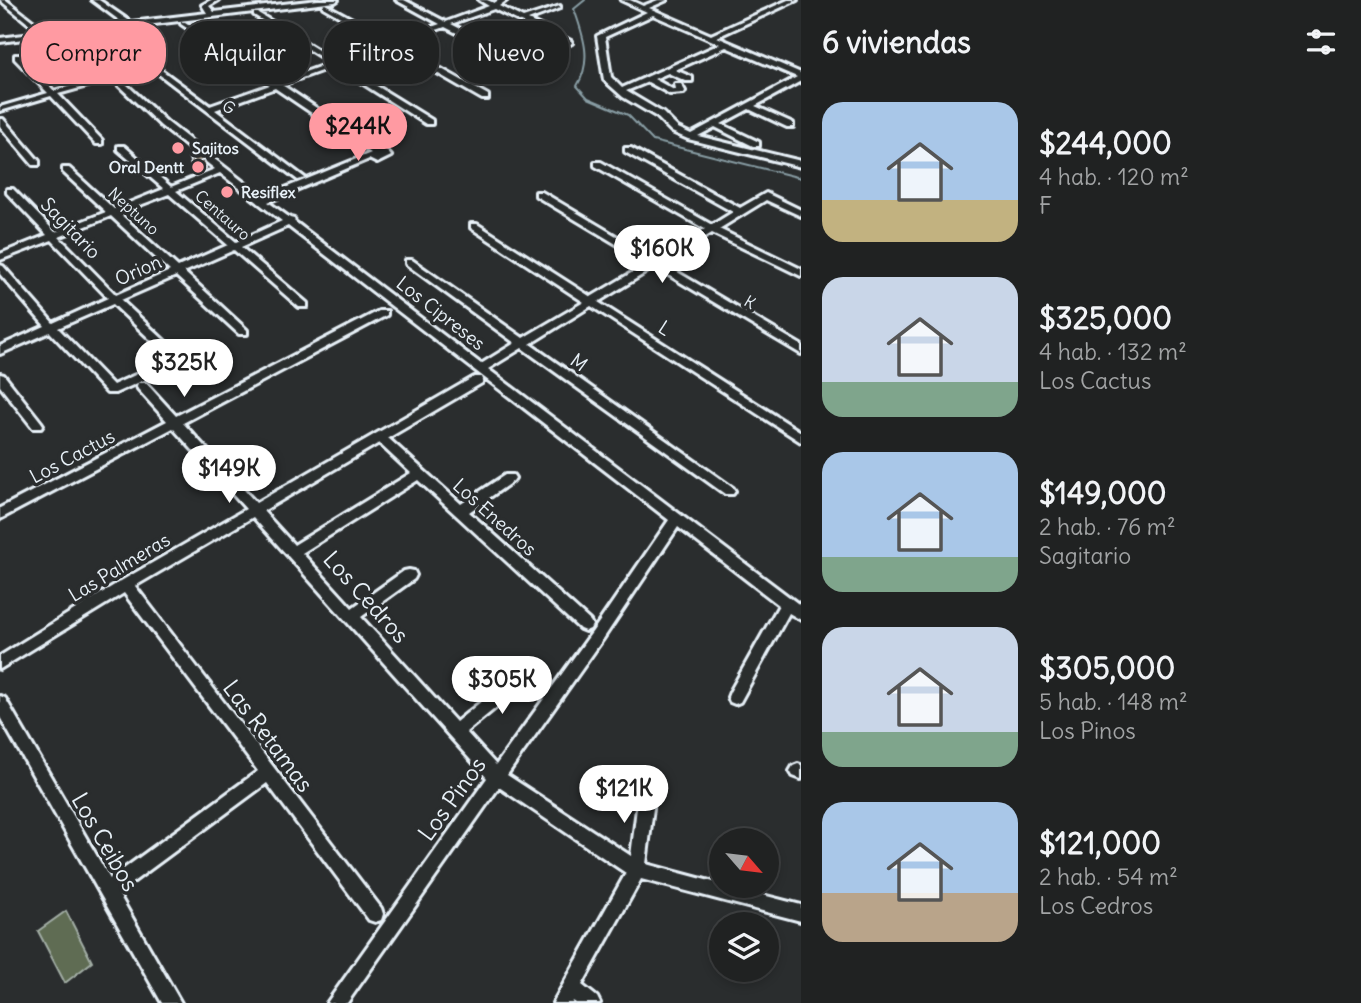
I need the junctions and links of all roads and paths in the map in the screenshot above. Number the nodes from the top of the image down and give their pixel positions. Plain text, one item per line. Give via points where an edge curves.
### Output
1 (2, 0) edge
2 (95, 0) edge
3 (216, 0) edge
4 (335, 0) edge
5 (399, 0) edge
6 (482, 0) edge
7 (503, 0) edge
8 (624, 0) edge
9 (664, 0) edge
10 (794, 0) edge
11 (290, 3) edge
12 (492, 5) junction
13 (325, 6) dead end
14 (558, 7) dead end
15 (644, 8) junction
16 (654, 12) junction
17 (256, 14) dead end
18 (212, 15) junction
19 (523, 20) joint
20 (29, 21) edge
21 (125, 21) edge
22 (157, 21) edge
23 (351, 21) edge
24 (444, 24) junction
25 (439, 26) edge
26 (453, 29) edge
27 (21, 37) edge
28 (711, 37) junction
29 (0, 40) edge
30 (726, 44) junction
31 (18, 57) dead end
32 (324, 57) edge
33 (324, 68) edge
34 (669, 69) junction
35 (439, 71) edge
36 (166, 77) edge
37 (801, 77) edge
38 (648, 79) junction
39 (689, 79) dead end
40 (86, 84) edge
41 (122, 84) edge
42 (272, 84) edge
43 (367, 84) edge
44 (275, 86) junction
45 (678, 86) dead end
46 (621, 91) junction
47 (53, 94) junction
48 (485, 97) dead end
49 (749, 106) junction
50 (0, 109) edge
51 (209, 109) junction
52 (0, 121) edge
53 (429, 122) dead end
54 (715, 124) junction
55 (790, 125) dead end
56 (691, 137) junction
57 (99, 142) dead end
58 (756, 144) dead end
59 (121, 148) dead end
60 (628, 150) dead end
61 (36, 163) dead end
62 (598, 164) dead end
63 (801, 164) edge
64 (66, 170) dead end
65 (221, 170) junction
66 (301, 178) dead end
67 (170, 190) junction
68 (10, 191) dead end
69 (539, 194) dead end
70 (267, 203) junction
71 (112, 212) junction
72 (740, 212) junction
73 (801, 214) edge
74 (291, 221) junction
75 (474, 226) dead end
76 (712, 229) junction
77 (53, 235) junction
78 (235, 246) junction
79 (0, 257) edge
80 (409, 262) dead end
81 (654, 263) junction
82 (0, 268) edge
83 (178, 271) junction
84 (801, 273) edge
85 (114, 299) junction
86 (591, 300) junction
87 (303, 305) dead end
88 (383, 313) dead end
89 (51, 327) junction
90 (243, 332) dead end
91 (522, 342) junction
92 (0, 349) edge
93 (801, 350) edge
94 (480, 374) junction
95 (0, 378) edge
96 (142, 386) dead end
97 (5, 394) edge
98 (175, 422) junction
99 (37, 425) dead end
100 (379, 437) junction
101 (801, 438) edge
102 (418, 474) junction
103 (509, 478) dead end
104 (729, 491) dead end
105 (254, 509) junction
106 (459, 512) junction
107 (0, 514) edge
108 (677, 518) junction
109 (294, 552) junction
110 (409, 575) dead end
111 (125, 585) junction
112 (787, 604) junction
113 (801, 614) edge
114 (352, 615) junction
115 (585, 625) dead end
116 (0, 663) edge
117 (519, 680) dead end
118 (735, 697) dead end
119 (0, 703) edge
120 (456, 731) junction
121 (268, 773) junction
122 (497, 776) junction
123 (648, 784) dead end
124 (637, 870) junction
125 (107, 891) junction
126 (801, 913) edge
127 (375, 914) dead end
128 (567, 995) edge
129 (172, 1003) edge
130 (335, 1003) edge
131 (591, 1003) edge

1 - 20 street
2 - 21 street
3 - 18 street via 205,5
4 - 11 street
5 - 24 street
6 - 12 street
7 - 12 street
8 - 15 street
9 - 15 street
10 - 28 street
11 - 18 street
12 - 19 street
12 - 24 street
13 - 23 street
14 - 19 street
15 - 16 street
16 - 28 street
16 - 46 street via 601,36 607,78
17 - 32 street
18 - 22 street
24 - 25 street
24 - 26 street
27 - 29 street
28 - 30 street
30 - 34 street
30 - 37 street
31 - 47 street
33 - 44 street
34 - 38 street
34 - 39 street
35 - 48 street
36 - 51 street, G
37 - 49 street
38 - 45 street via 673,92 681,91
38 - 46 street
40 - 47 street
41 - 65 street, Los Cipreses
42 - 44 street
43 - 53 street
44 - 51 street
44 - 70 street via 375,156
46 - 56 street
47 - 50 street
47 - 57 street
49 - 54 street
49 - 55 street
51 - 66 street, G
52 - 61 street
54 - 56 street
54 - 58 street
56 - 63 street
59 - 67 street, Centauro
60 - 72 street
62 - 76 street
64 - 71 street, Neptuno
65 - 67 street
65 - 70 street, Los Cipreses
67 - 71 street
67 - 78 street, Centauro
68 - 77 street, Sagitario
69 - 81 street, K
70 - 74 street, Los Cipreses
71 - 77 street
71 - 83 street, Neptuno
72 - 73 street, Las Palmeras via 766,195
72 - 76 street, Las Palmeras
74 - 78 street, Orion
74 - 94 street, Los Cipreses
75 - 86 street, L
76 - 81 street, Las Palmeras
76 - 84 street
77 - 79 street
77 - 85 street, Sagitario
78 - 83 street, Orion
78 - 87 street, Centauro
80 - 91 street, M
81 - 86 street, Las Palmeras
81 - 93 street, K
82 - 89 street
83 - 85 street, Orion
83 - 90 street, Neptuno
85 - 89 street, Orion
85 - 89 street, Sagitario via 177,359 173,364 116,390 109,388
86 - 91 street, Las Palmeras
86 - 101 street, L
88 - 98 street, Los Cactus
89 - 92 street, Orion
91 - 94 street, Las Palmeras
91 - 104 street, M
94 - 100 street, Las Palmeras
94 - 108 street, Los Cipreses
95 - 97 street
96 - 98 street
97 - 99 street
98 - 105 street
98 - 107 street, Los Cactus
100 - 102 street, Los Enedros
100 - 105 street, Las Palmeras
102 - 106 street, Los Enedros
102 - 109 street
103 - 106 street
105 - 109 street, Los Cedros
105 - 111 street, Las Palmeras
106 - 115 street, Los Enedros
108 - 112 street, Los Cipreses
108 - 122 street, Los Pinos
109 - 114 street, Los Cedros
110 - 114 street
111 - 116 street, Las Palmeras
111 - 121 street, Las Retamas
112 - 113 street, Los Cipreses
112 - 118 street
114 - 120 street, Los Cedros
117 - 120 street
119 - 125 street, Los Ceibos
120 - 122 street, Los Cedros
121 - 125 street
121 - 127 street, Las Retamas
122 - 124 street, Los Cedros
122 - 130 street, Los Pinos
123 - 124 street
124 - 126 street, Los Cedros
124 - 128 street
125 - 129 street, Los Ceibos
128 - 131 street

